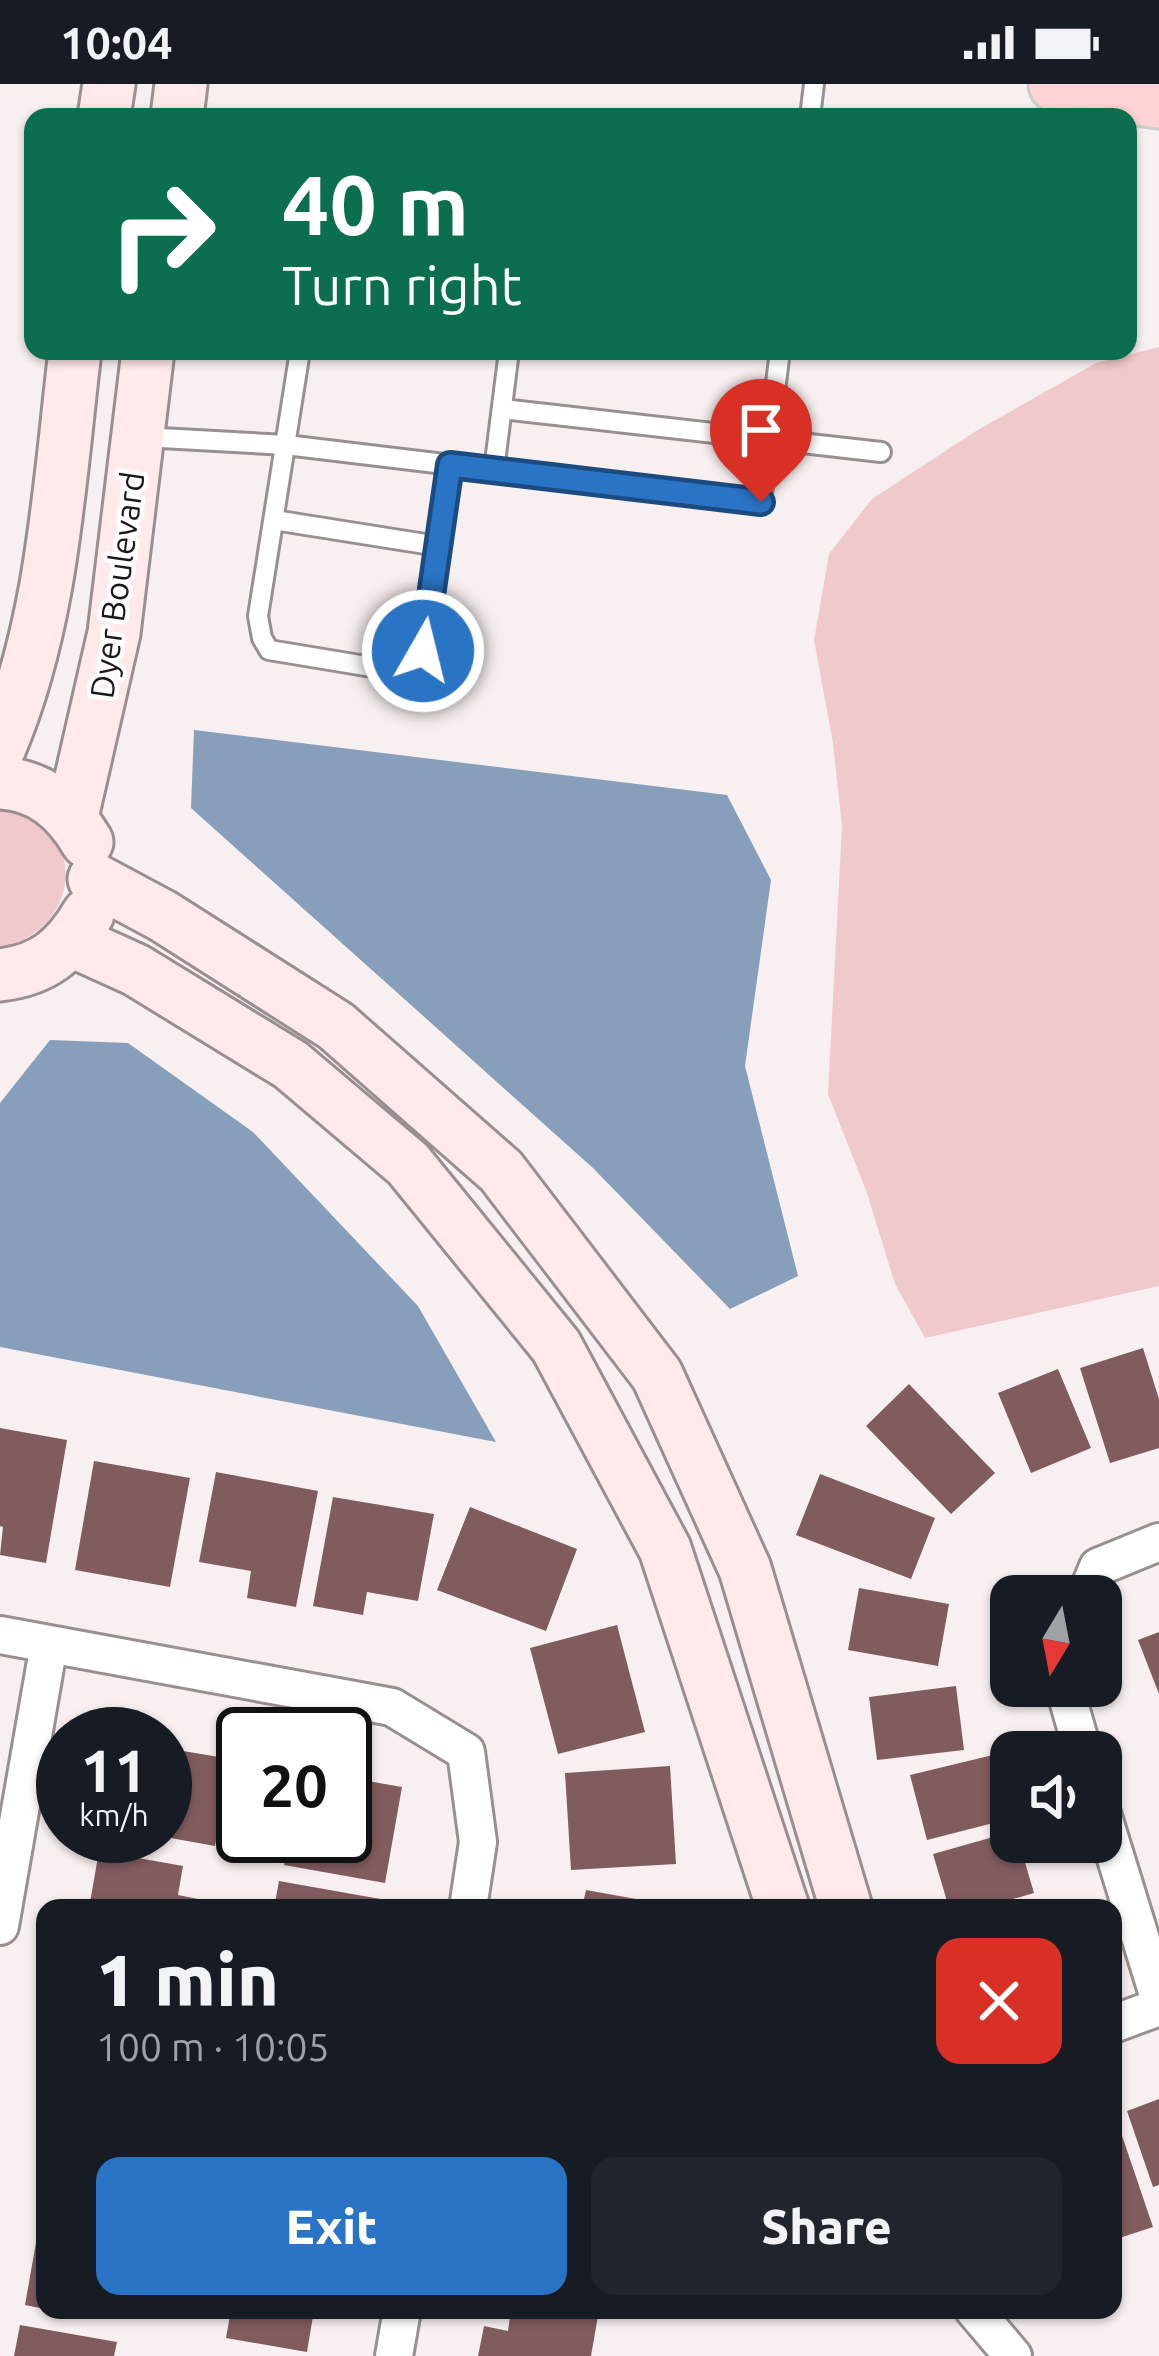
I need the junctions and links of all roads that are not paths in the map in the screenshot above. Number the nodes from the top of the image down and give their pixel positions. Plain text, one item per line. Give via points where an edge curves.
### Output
1 (1058, 84) edge
2 (1159, 99) edge
3 (74, 360) edge
4 (147, 360) edge
5 (298, 360) edge
6 (508, 360) edge
7 (779, 360) edge
8 (502, 409) junction
9 (138, 437) junction
10 (769, 441) junction
11 (286, 445) junction
12 (881, 452) dead end
13 (450, 465) junction
14 (494, 470) junction
15 (274, 520) junction
16 (438, 546) junction
17 (0, 746) edge
18 (0, 783) edge
19 (72, 817) junction
20 (94, 879) junction
21 (72, 940) junction
22 (0, 975) edge
23 (1159, 1542) edge
24 (1095, 1575) edge
25 (0, 1635) edge
26 (50, 1644) junction
27 (1117, 1863) edge
28 (469, 1899) edge
29 (780, 1899) edge
30 (843, 1899) edge
31 (0, 1926) edge
32 (1159, 2002) edge
33 (1122, 2020) edge
34 (400, 2319) edge
35 (982, 2319) edge
36 (394, 2356) edge
37 (1013, 2356) edge

1 - 2 main road
3 - 17 street via 42,615
4 - 9 street, Dyer Boulevard
5 - 11 lane
6 - 8 lane
7 - 10 lane
8 - 10 lane
8 - 14 lane
9 - 11 lane
9 - 19 street, Dyer Boulevard via 114,633
10 - 12 lane
10 - 14 lane via 761,502
11 - 13 lane
11 - 15 lane
13 - 14 lane
13 - 16 lane
15 - 16 lane
15 - 16 lane via 258,616 269,650 384,669 410,666 423,651
18 - 19 street via 47,796
19 - 20 street via 89,846
20 - 21 street via 89,912
20 - 30 street via 336,1026 501,1171 657,1375 745,1569
21 - 22 street via 50,960
21 - 29 street via 292,1065 408,1164 556,1346 665,1549
23 - 24 street
25 - 26 street
26 - 28 street via 392,1707 466,1751 478,1842
26 - 31 street
27 - 32 street
32 - 33 street
34 - 36 street
35 - 37 street

